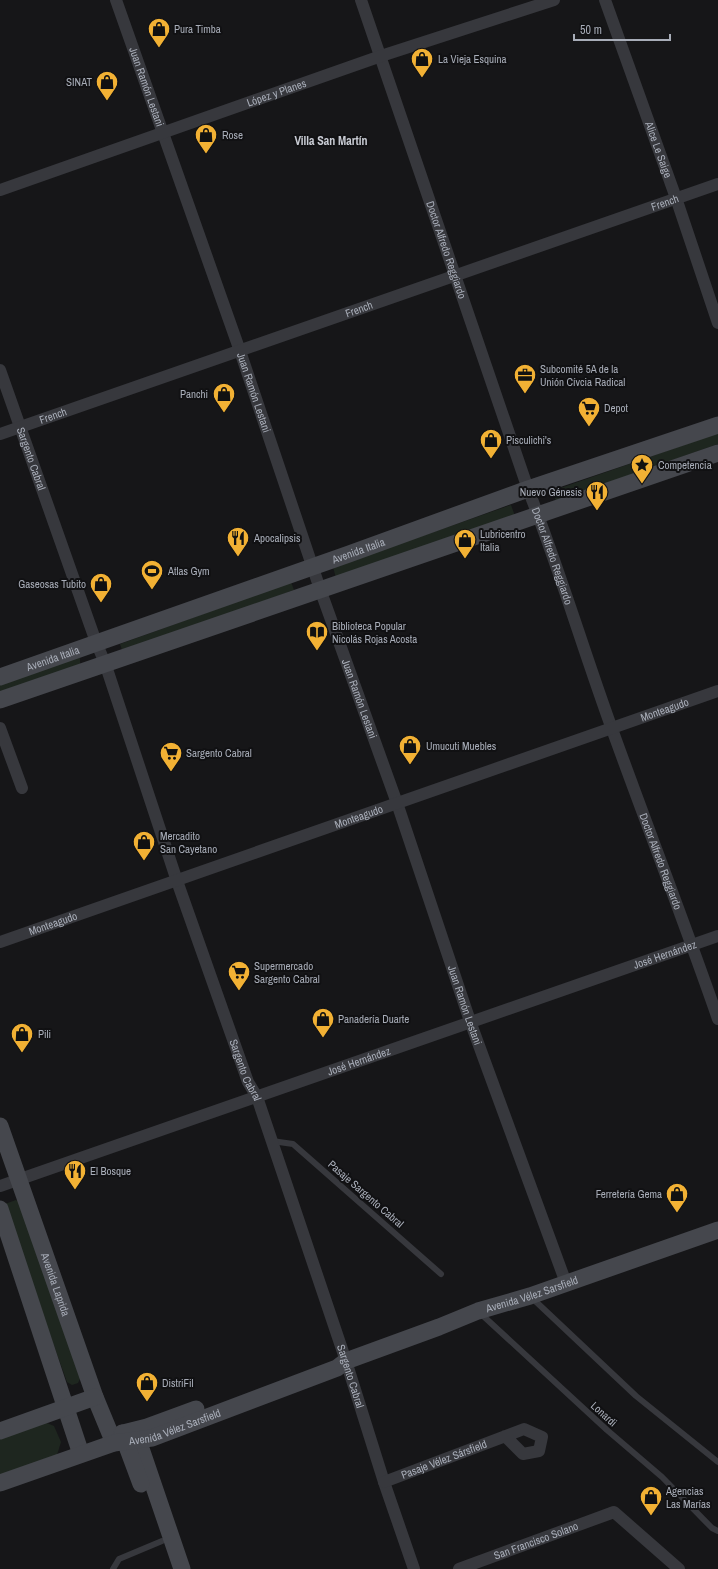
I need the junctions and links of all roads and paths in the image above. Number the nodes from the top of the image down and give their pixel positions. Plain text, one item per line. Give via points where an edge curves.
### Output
1 (116, 0) edge
2 (361, 0) edge
3 (554, 0) edge
4 (605, 0) edge
5 (381, 56) junction
6 (163, 133) junction
7 (718, 184) edge
8 (0, 190) edge
9 (676, 198) junction
10 (456, 276) junction
11 (718, 323) edge
12 (240, 351) junction
13 (0, 370) edge
14 (718, 425) edge
15 (20, 428) junction
16 (0, 434) edge
17 (718, 453) edge
18 (528, 489) junction
19 (538, 514) junction
20 (312, 566) junction
21 (320, 589) junction
22 (96, 642) junction
23 (104, 663) junction
24 (0, 677) edge
25 (718, 691) edge
26 (0, 700) edge
27 (0, 728) edge
28 (612, 728) junction
29 (22, 788) dead end
30 (397, 803) junction
31 (177, 881) junction
32 (718, 936) edge
33 (0, 942) edge
34 (692, 945) junction
35 (718, 1019) edge
36 (470, 1022) junction
37 (257, 1097) junction
38 (0, 1126) edge
39 (272, 1141) junction
40 (19, 1179) junction
41 (0, 1186) edge
42 (0, 1209) edge
43 (718, 1230) edge
44 (441, 1274) dead end
45 (566, 1283) junction
46 (530, 1296) junction
47 (478, 1311) junction
48 (346, 1361) junction
49 (95, 1398) junction
50 (64, 1408) junction
51 (0, 1431) edge
52 (505, 1436) dead end
53 (124, 1438) junction
54 (80, 1454) junction
55 (718, 1462) edge
56 (384, 1482) junction
57 (0, 1483) edge
58 (718, 1531) edge
59 (162, 1541) junction
60 (664, 1556) junction
61 (113, 1569) edge
62 (172, 1569) edge
63 (182, 1569) edge
64 (414, 1569) edge
65 (459, 1569) edge
66 (668, 1569) edge
67 (679, 1569) edge

1 - 6 street, Juan Ramón Lestani
2 - 5 street, Doctor Alfredo Reggiardo
3 - 5 street, López y Planes
4 - 9 street, Alice Le Saige
5 - 6 street, López y Planes
5 - 10 street, Doctor Alfredo Reggiardo
6 - 8 street, López y Planes
6 - 12 street, Juan Ramón Lestani
7 - 9 street, French
9 - 10 street, French
9 - 11 street, Alice Le Saige
10 - 12 street, French
10 - 18 street, Doctor Alfredo Reggiardo
12 - 15 street, French
12 - 20 street, Juan Ramón Lestani
13 - 15 street, Sargento Cabral
14 - 18 main road, Avenida Italia
15 - 16 street, French
15 - 22 street, Sargento Cabral
17 - 19 main road, Avenida Italia
18 - 19 street, Doctor Alfredo Reggiardo
18 - 20 main road, Avenida Italia
19 - 21 main road, Avenida Italia
19 - 28 street, Doctor Alfredo Reggiardo
20 - 21 street, Juan Ramón Lestani
20 - 22 main road, Avenida Italia
21 - 23 main road, Avenida Italia
21 - 30 street, Juan Ramón Lestani
22 - 23 street, Sargento Cabral
22 - 24 main road, Avenida Italia
23 - 26 main road, Avenida Italia
23 - 31 street, Sargento Cabral
25 - 28 street, Monteagudo
27 - 29 street
28 - 30 street, Monteagudo
28 - 34 street, Doctor Alfredo Reggiardo
30 - 31 street, Monteagudo
30 - 36 street, Juan Ramón Lestani
31 - 33 street, Monteagudo
31 - 37 street, Sargento Cabral via 248,1082
32 - 34 street, José Hernández
34 - 35 street, Doctor Alfredo Reggiardo
34 - 36 street, José Hernández
36 - 37 street, José Hernández
36 - 45 street, Juan Ramón Lestani
37 - 39 street, Sargento Cabral
37 - 40 street, José Hernández
38 - 40 main road, Avenida Laprida
39 - 44 lane, Pasaje Sargento Cabral via 293,1144
39 - 48 street, Sargento Cabral
40 - 41 street, José Hernández
40 - 49 main road, Avenida Laprida
42 - 50 main road
43 - 45 main road, Avenida Vélez Sarsfield
45 - 46 main road, Avenida Vélez Sarsfield
46 - 47 main road, Avenida Vélez Sarsfield
46 - 55 lane via 636,1396
47 - 48 main road, Avenida Vélez Sarsfield via 440,1328
47 - 58 lane, Lonardi
48 - 53 main road, Avenida Vélez Sarsfield via 335,1360
48 - 56 street, Sargento Cabral
49 - 50 main road
49 - 53 main road, Avenida Laprida
50 - 51 main road
50 - 54 main road
52 - 56 street, Pasaje Vélez Sársfield
53 - 54 main road, Avenida Vélez Sarsfield
53 - 59 main road, Avenida Laprida
53 - 63 main road, Avenida Laprida
54 - 57 main road, Avenida Vélez Sarsfield
56 - 64 street, Sargento Cabral
59 - 61 lane via 119,1558
59 - 62 main road, Avenida Laprida
60 - 65 street, San Francisco Solano via 614,1512
60 - 66 street
60 - 67 street

